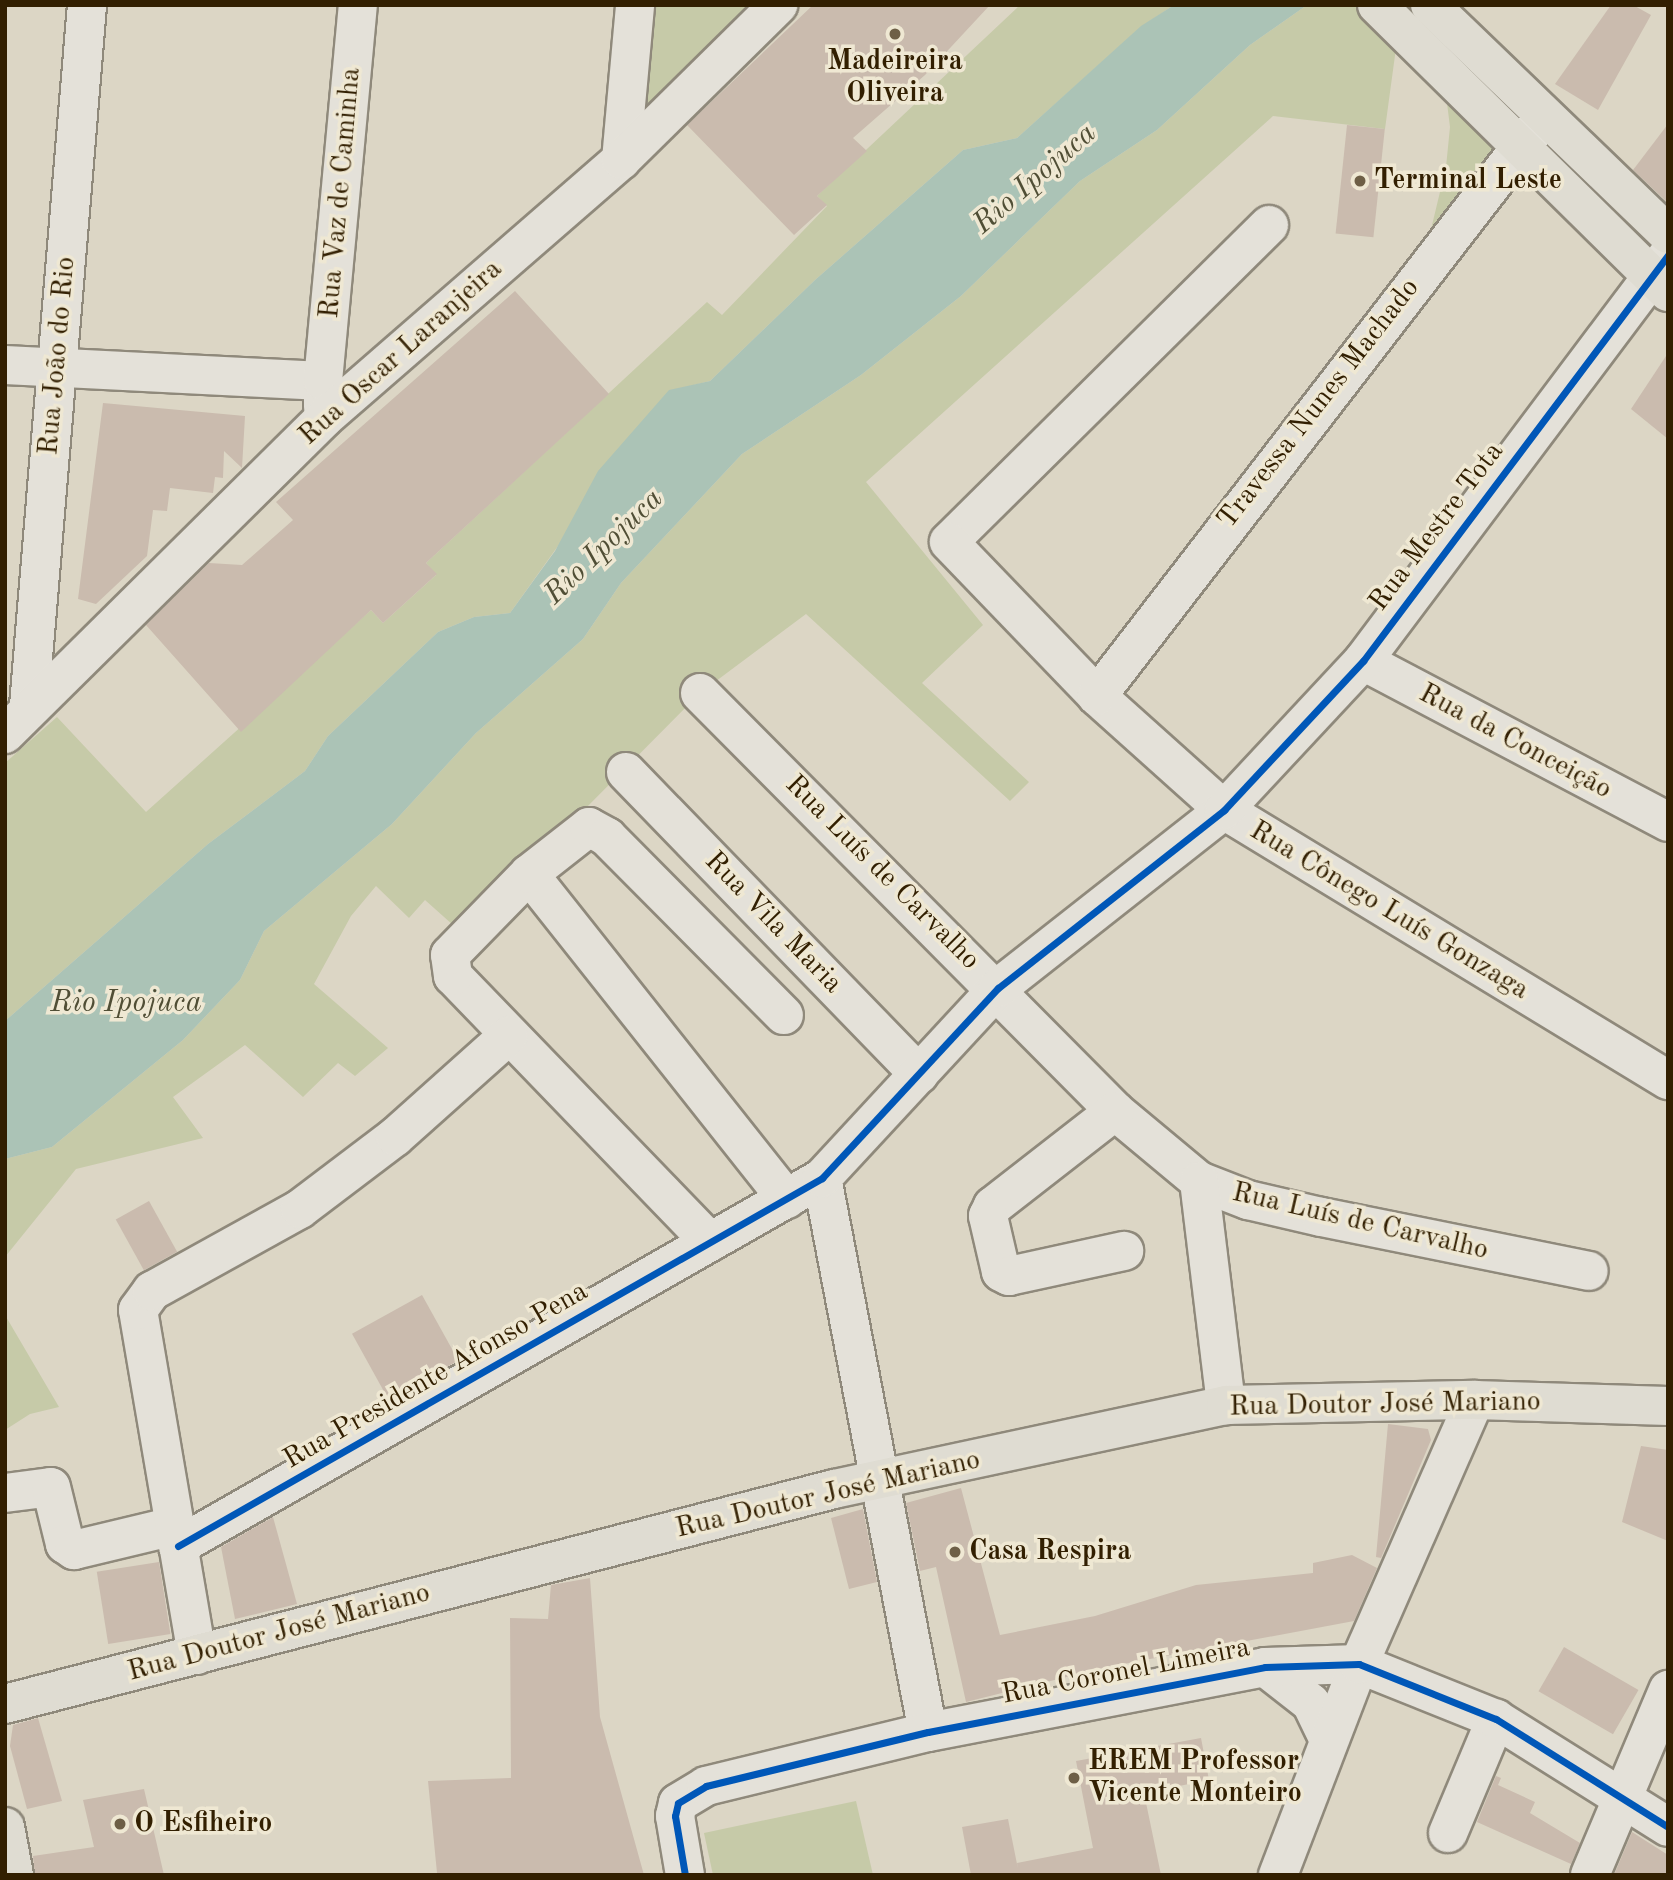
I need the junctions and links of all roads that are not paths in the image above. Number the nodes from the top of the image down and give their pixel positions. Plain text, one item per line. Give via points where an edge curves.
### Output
1 (88, 5) edge
2 (358, 5) edge
3 (635, 5) edge
4 (778, 5) edge
5 (1377, 5) edge
6 (1430, 5) edge
7 (1534, 130) junction
8 (621, 160) junction
9 (1269, 225) dead end
10 (1668, 234) edge
11 (1662, 274) edge
12 (5, 365) edge
13 (56, 369) junction
14 (323, 381) junction
15 (323, 419) junction
16 (1363, 661) junction
17 (700, 693) dead end
18 (1097, 696) junction
19 (17, 720) edge
20 (626, 772) dead end
21 (1224, 810) junction
22 (1668, 822) edge
23 (529, 874) junction
24 (998, 988) junction
25 (784, 1014) dead end
26 (508, 1036) junction
27 (919, 1074) junction
28 (1668, 1080) edge
29 (1115, 1111) junction
30 (822, 1178) junction
31 (1199, 1181) junction
32 (787, 1199) junction
33 (710, 1242) junction
34 (1124, 1251) dead end
35 (1589, 1271) dead end
36 (1475, 1400) junction
37 (1226, 1405) junction
38 (1668, 1406) edge
39 (883, 1481) junction
40 (5, 1493) edge
41 (176, 1536) junction
42 (197, 1655) junction
43 (1359, 1664) junction
44 (1265, 1667) junction
45 (1668, 1690) edge
46 (5, 1704) edge
47 (1496, 1719) junction
48 (928, 1732) junction
49 (1329, 1740) junction
50 (1624, 1798) junction
51 (5, 1827) edge
52 (1668, 1827) edge
53 (1447, 1833) dead end
54 (14, 1875) edge
55 (685, 1875) edge
56 (1278, 1875) edge
57 (1590, 1875) edge

1 - 13 street, Rua João do Rio
2 - 14 street, Rua Vaz de Caminha
3 - 8 street
4 - 8 street, Rua Oscar Laranjeira
5 - 7 main road
6 - 7 main road
7 - 10 main road
7 - 11 main road
7 - 18 street, Travessa Nunes Machado
8 - 15 street, Rua Oscar Laranjeira
9 - 18 street, Rua Cônego Luís Gonzaga via 949,542
11 - 16 street, Rua Mestre Tota
12 - 13 street
13 - 14 street
13 - 19 street, Rua João do Rio
14 - 15 street, Rua Vaz de Caminha
15 - 19 street, Rua Oscar Laranjeira
16 - 21 street, Rua Mestre Tota
16 - 22 street, Rua da Conceição
17 - 24 street, Rua Luís de Carvalho
18 - 21 street, Rua Cônego Luís Gonzaga
20 - 27 street, Rua Vila Maria
21 - 24 street, Rua Presidente Afonso Pena
21 - 28 street, Rua Cônego Luís Gonzaga
23 - 25 street via 583,829 607,837
23 - 26 street via 450,955 453,976
23 - 32 street
24 - 27 street, Rua Presidente Afonso Pena
24 - 29 street, Rua Luís de Carvalho
26 - 33 street
26 - 41 street via 395,1137 300,1209 143,1300 136,1321
27 - 30 street, Rua Presidente Afonso Pena
29 - 31 street, Rua Luís de Carvalho
29 - 34 street via 993,1206 988,1216 1001,1272 1009,1276
30 - 32 street, Rua Presidente Afonso Pena
30 - 39 street
31 - 35 street, Rua Luís de Carvalho via 1248,1200 1321,1217
31 - 37 street
32 - 33 street, Rua Presidente Afonso Pena
33 - 41 street, Rua Presidente Afonso Pena
36 - 37 main road, Rua Doutor José Mariano
36 - 38 main road, Rua Doutor José Mariano
36 - 43 street
37 - 39 main road, Rua Doutor José Mariano
39 - 42 main road, Rua Doutor José Mariano
39 - 48 street
40 - 41 street, Rua Presidente Afonso Pena via 51,1487 65,1544 74,1550
41 - 42 street
42 - 46 main road, Rua Doutor José Mariano
43 - 44 street, Rua Coronel Limeira
43 - 47 street, Rua Coronel Limeira
43 - 49 street
44 - 48 street, Rua Coronel Limeira
44 - 49 street, Rua Coronel Limeira via 1311,1703
45 - 50 street
47 - 50 street, Rua Coronel Limeira
47 - 53 street
48 - 55 street, Rua Coronel Limeira via 688,1792 675,1816
49 - 56 street
50 - 52 street, Rua Coronel Limeira
50 - 57 street
51 - 54 main road

